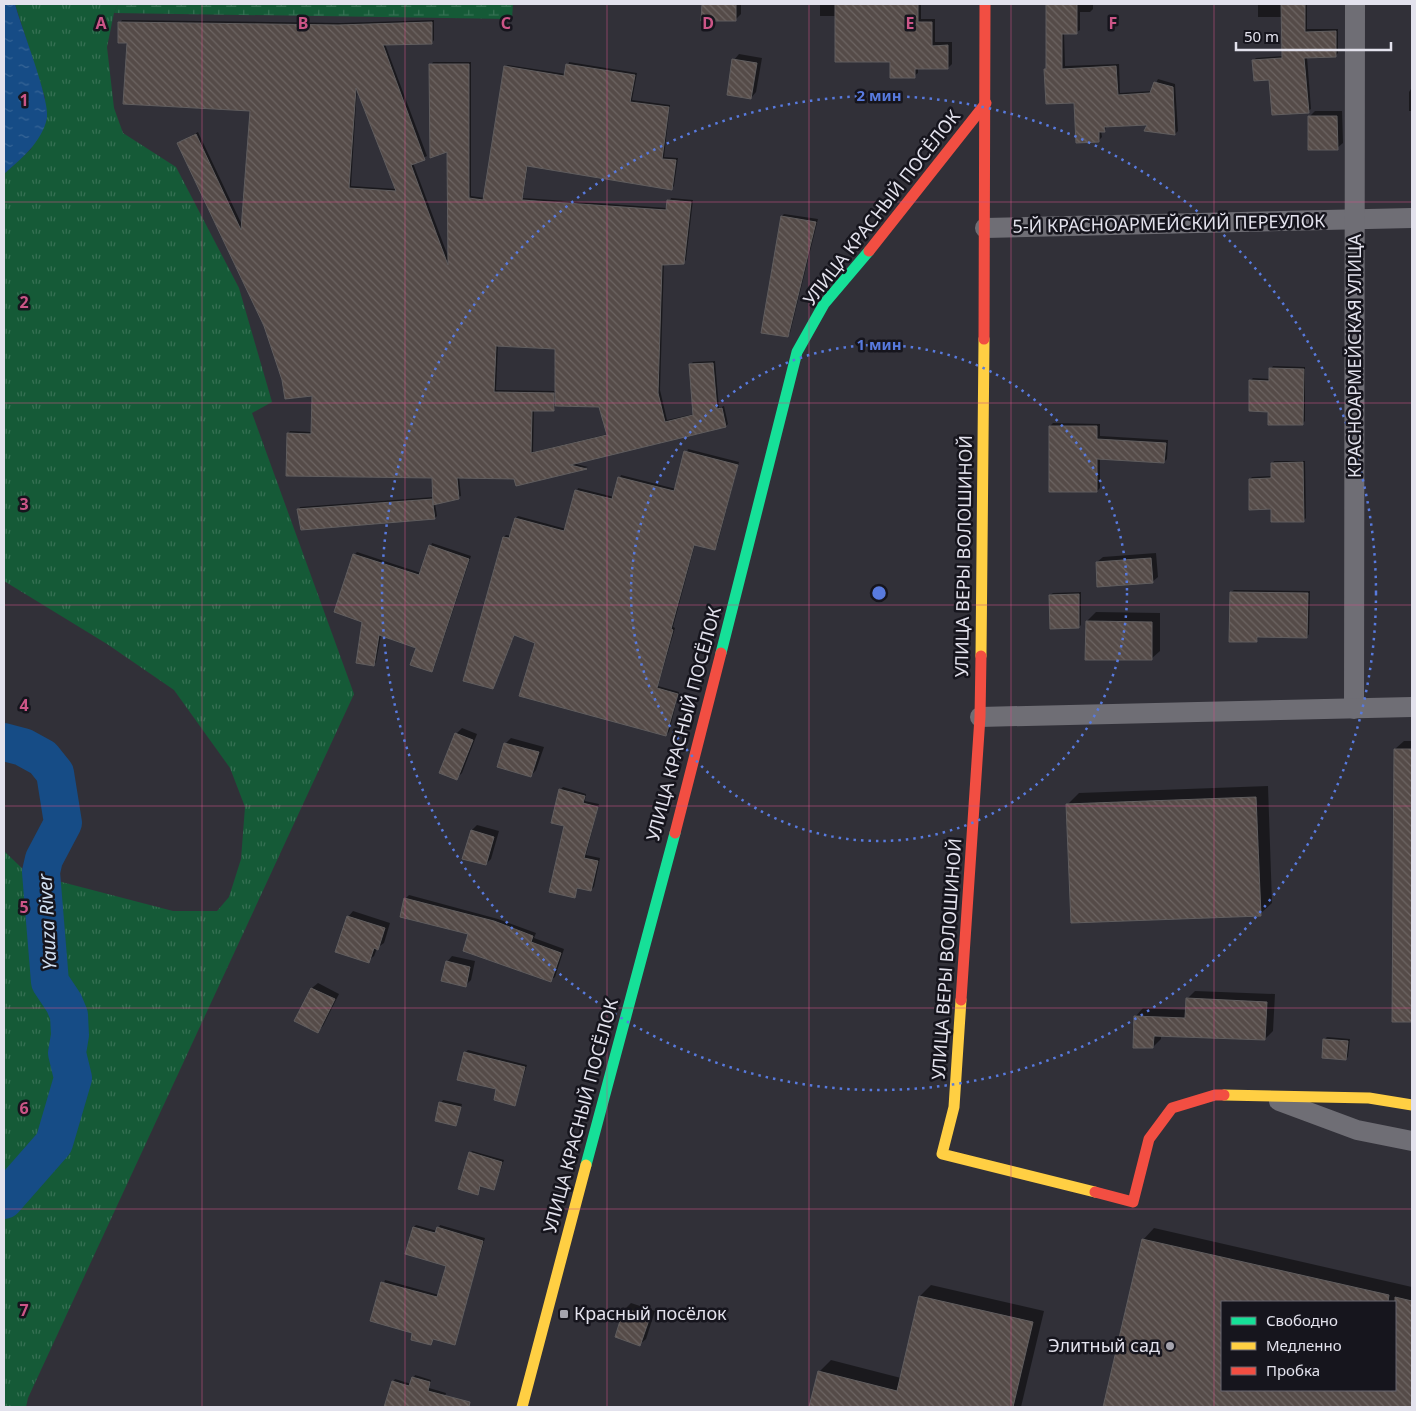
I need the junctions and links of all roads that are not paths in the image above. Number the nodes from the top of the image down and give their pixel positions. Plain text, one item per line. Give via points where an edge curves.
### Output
1 (985, 4) edge
2 (1355, 4) edge
3 (986, 103) junction
4 (1412, 218) edge
5 (1355, 219) junction
6 (985, 228) junction
7 (1412, 708) edge
8 (1354, 709) junction
9 (980, 716) junction
10 (1263, 1095) junction
11 (1412, 1105) edge
12 (1412, 1142) edge
13 (522, 1407) edge

1 - 3 street, УЛИЦА ВЕРЫ ВОЛОШИНОЙ
2 - 5 street, КРАСНОАРМЕЙСКАЯ УЛИЦА
3 - 6 street, УЛИЦА ВЕРЫ ВОЛОШИНОЙ
3 - 13 street, УЛИЦА КРАСНЫЙ ПОСЁЛОК via 891,225 824,304 797,352 703,724
4 - 5 street, 5-Й КРАСНОАРМЕЙСКИЙ ПЕРЕУЛОК
5 - 6 street, 5-Й КРАСНОАРМЕЙСКИЙ ПЕРЕУЛОК
5 - 8 street, КРАСНОАРМЕЙСКАЯ УЛИЦА
6 - 9 street, УЛИЦА ВЕРЫ ВОЛОШИНОЙ
7 - 8 street
8 - 9 street
9 - 10 street, УЛИЦА ВЕРЫ ВОЛОШИНОЙ via 954,1107 942,1154 1132,1202 1149,1139 1172,1108 1215,1096
10 - 11 street via 1369,1098
10 - 12 street via 1357,1130

